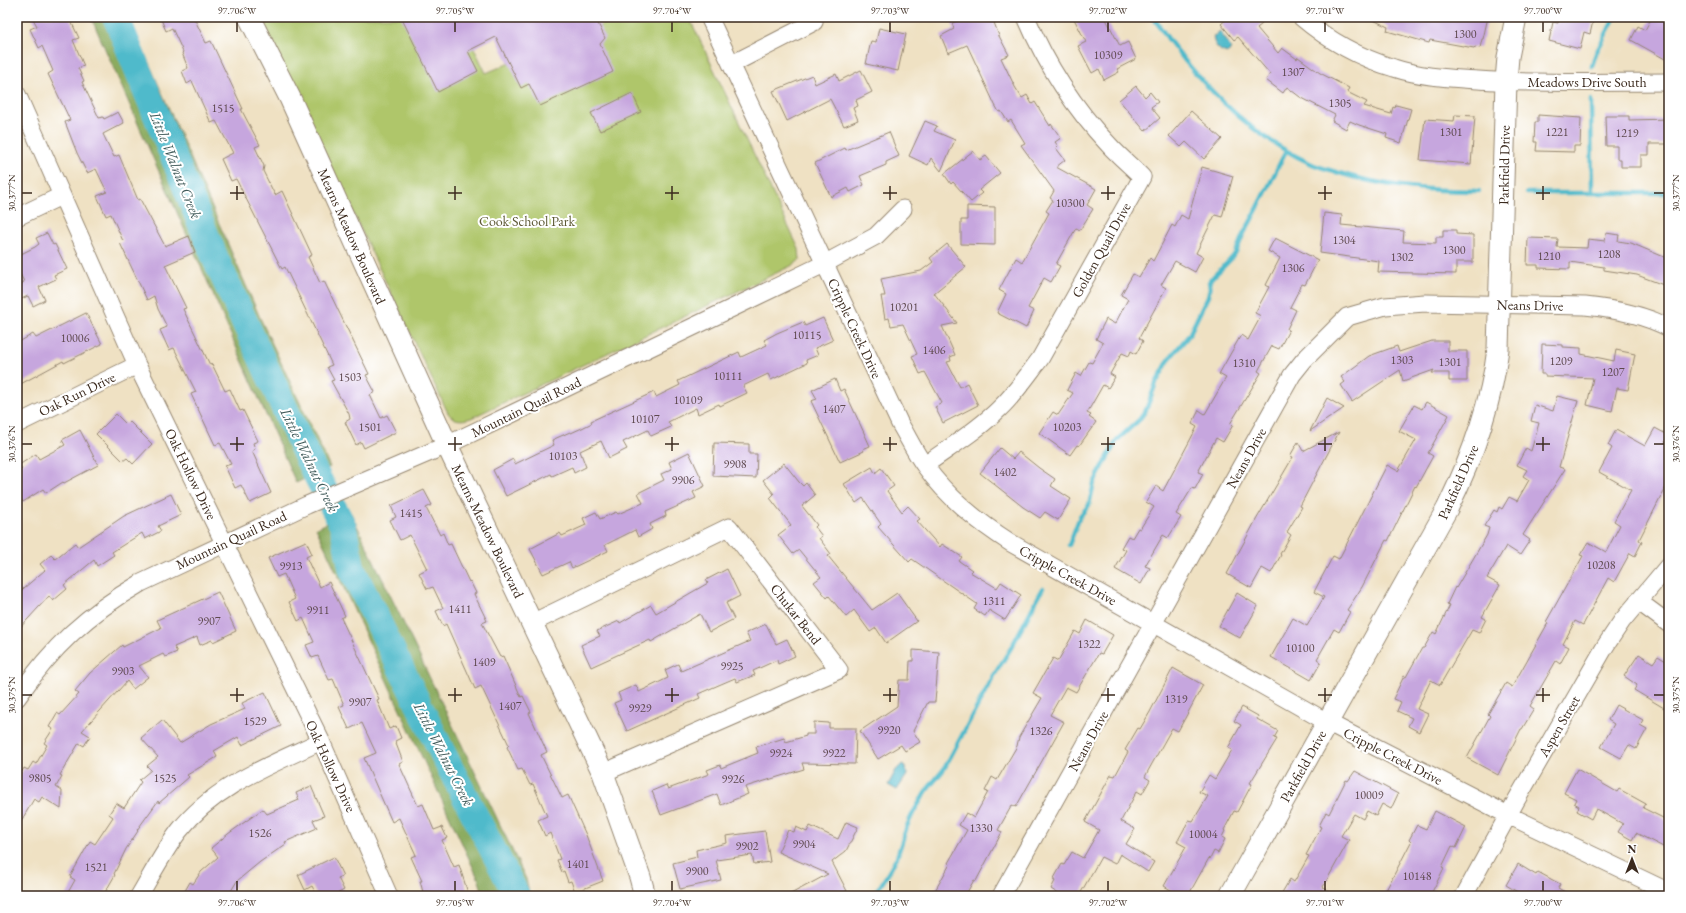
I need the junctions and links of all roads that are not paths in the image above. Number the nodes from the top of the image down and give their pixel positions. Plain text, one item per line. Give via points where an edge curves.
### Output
1 (249, 17) edge
2 (709, 17) edge
3 (1026, 17) edge
4 (1301, 17) edge
5 (1516, 17) edge
6 (814, 22) dead end
7 (732, 64) junction
8 (1506, 81) junction
9 (1669, 82) edge
10 (17, 94) edge
11 (61, 196) junction
12 (903, 209) dead end
13 (17, 217) edge
14 (824, 264) junction
15 (1500, 304) junction
16 (1669, 328) edge
17 (137, 365) junction
18 (17, 424) edge
19 (447, 445) junction
20 (925, 466) junction
21 (224, 543) junction
22 (1669, 565) edge
23 (1638, 601) junction
24 (532, 623) junction
25 (1154, 623) junction
26 (1669, 624) edge
27 (17, 698) edge
28 (1327, 722) junction
29 (321, 741) junction
30 (603, 773) junction
31 (1508, 815) junction
32 (1669, 892) edge
33 (139, 896) edge
34 (389, 896) edge
35 (645, 896) edge
36 (1001, 896) edge
37 (1230, 896) edge
38 (1464, 896) edge

1 - 19 street, Mearns Meadow Boulevard via 290,98
2 - 7 street, Cripple Creek Drive
3 - 20 street, Golden Quail Drive via 1044,55 1085,118 1109,146 1142,177 1040,358 1020,386 994,414
4 - 8 street, Meadows Drive South via 1330,39 1394,69 1438,77
5 - 8 street, Parkfield Drive
6 - 7 street
7 - 14 street, Cripple Creek Drive
8 - 9 street, Meadows Drive South
8 - 15 street, Parkfield Drive
10 - 11 street, Oak Hollow Drive
11 - 13 street
11 - 17 street, Oak Hollow Drive
12 - 14 street, Mountain Quail Road via 876,236
14 - 19 street, Mountain Quail Road
14 - 20 street, Cripple Creek Drive via 900,424
15 - 16 street, Neans Drive via 1610,309
15 - 25 street, Neans Drive via 1385,306 1348,317 1292,375
15 - 28 street, Parkfield Drive via 1495,376 1490,400 1469,461 1447,509
17 - 18 street, Oak Run Drive
17 - 21 street, Oak Hollow Drive
19 - 21 street, Mountain Quail Road
19 - 24 street, Mearns Meadow Boulevard
20 - 25 street, Cripple Creek Drive via 950,496 979,522 1011,543
21 - 27 street, Mountain Quail Road via 141,583 94,613 51,652
21 - 29 street, Oak Hollow Drive
22 - 23 street, Aspen Street
23 - 26 street
23 - 31 street, Aspen Street via 1606,645
24 - 30 street, Mearns Meadow Boulevard
24 - 30 street, Chukar Bend via 729,527 840,670
25 - 28 street, Cripple Creek Drive
25 - 36 street, Neans Drive
28 - 31 street, Cripple Creek Drive
28 - 37 street, Parkfield Drive
29 - 33 street via 239,781 208,802 179,831
29 - 34 street, Oak Hollow Drive
30 - 35 street, Mearns Meadow Boulevard
31 - 32 street, Cripple Creek Drive
31 - 38 street, Aspen Street

